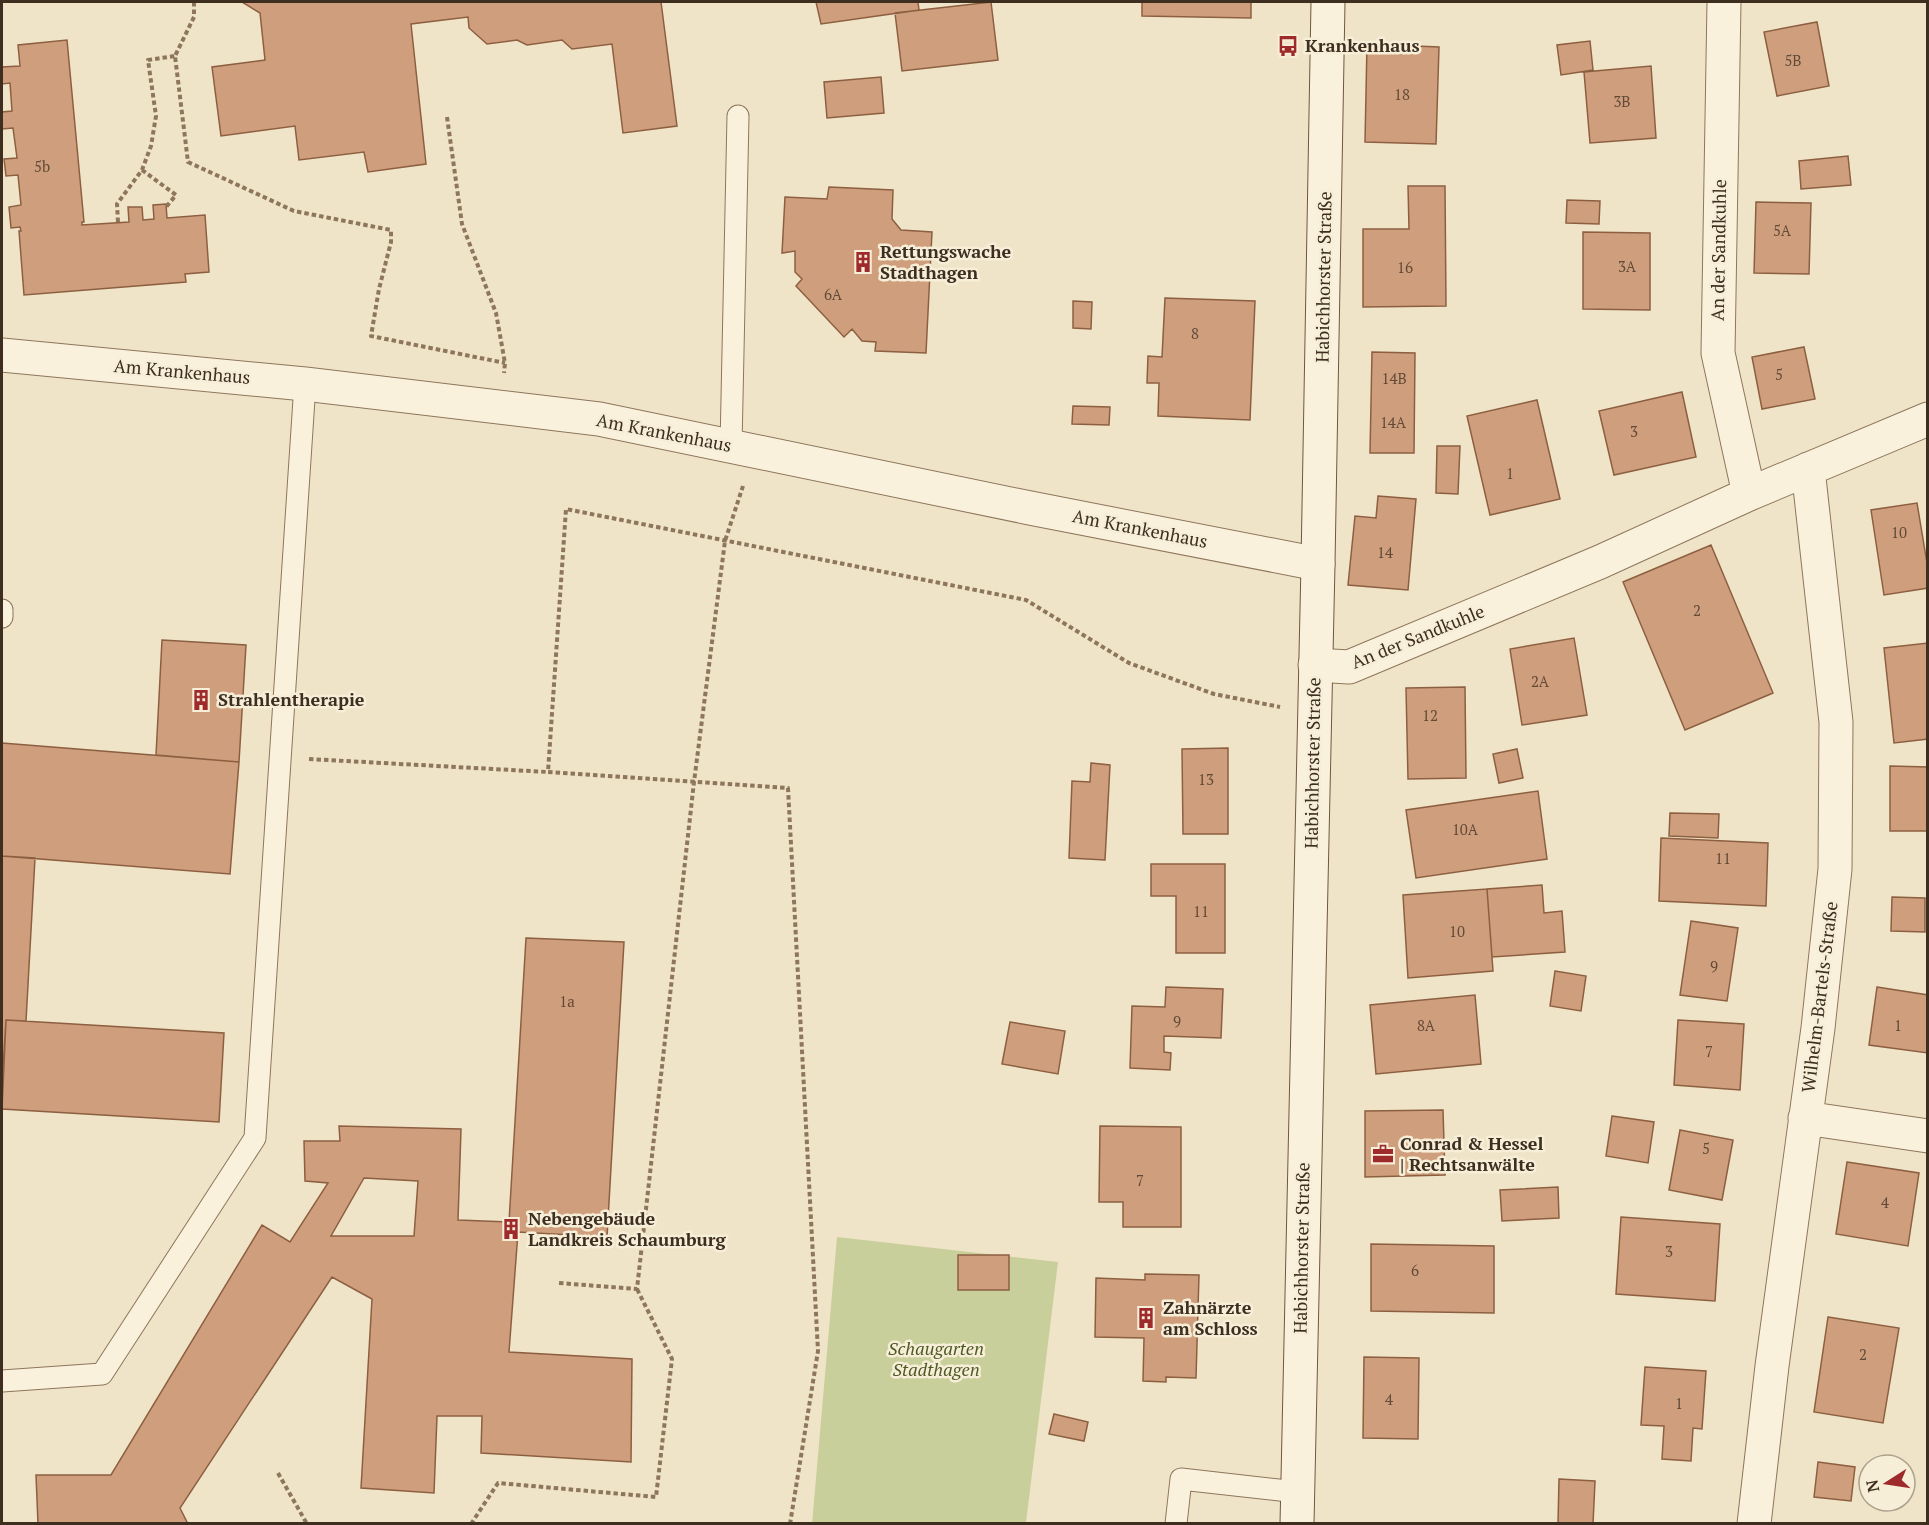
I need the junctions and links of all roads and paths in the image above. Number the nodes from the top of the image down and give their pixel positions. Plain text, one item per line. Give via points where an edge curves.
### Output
1 (194, 2) edge
2 (1328, 2) edge
3 (1724, 2) edge
4 (175, 56) junction
5 (738, 116) dead end
6 (447, 117) dead end
7 (142, 170) junction
8 (166, 207) dead end
9 (118, 222) dead end
10 (2, 355) edge
11 (505, 363) junction
12 (305, 384) junction
13 (501, 406) junction
14 (1928, 419) edge
15 (743, 448) junction
16 (1808, 469) junction
17 (1749, 494) junction
18 (726, 541) junction
19 (1318, 564) junction
20 (2, 610) edge
21 (2, 617) edge
22 (1315, 665) junction
23 (1314, 714) junction
24 (281, 757) junction
25 (548, 772) junction
26 (693, 782) junction
27 (1805, 1118) junction
28 (1928, 1136) edge
29 (559, 1282) dead end
30 (637, 1289) junction
31 (2, 1381) edge
32 (279, 1473) dead end
33 (1297, 1508) edge
34 (308, 1524) edge
35 (471, 1524) edge
36 (790, 1524) edge
37 (1176, 1524) edge
38 (1754, 1524) edge

1 - 4 path via 194,17
2 - 19 street, Habichhorster Straße
3 - 17 street, An der Sandkuhle via 1718,353
4 - 7 path via 148,60 156,116
4 - 11 path via 188,162 294,211 391,230 371,336
5 - 15 lane
6 - 11 path via 462,224 496,313
7 - 8 path via 176,195
7 - 9 path via 117,204
10 - 12 street, Am Krankenhaus
11 - 13 path
12 - 13 street, Am Krankenhaus
12 - 24 lane
13 - 15 street, Am Krankenhaus via 599,419
14 - 16 street, An der Sandkuhle
15 - 18 path
15 - 19 street, Am Krankenhaus via 853,463
16 - 17 street, An der Sandkuhle
16 - 27 street, Wilhelm-Bartels-Straße via 1836,722 1836,756 1835,869
17 - 22 street, An der Sandkuhle via 1349,667
18 - 23 path via 1026,600 1129,663 1214,694
18 - 25 path via 566,509
18 - 26 path
19 - 22 street, Habichhorster Straße
20 - 21 lane
22 - 23 street, Habichhorster Straße
23 - 33 street, Habichhorster Straße
24 - 25 path
24 - 31 lane via 255,1138 102,1374
25 - 26 path
26 - 30 path
26 - 36 path via 788,788 818,1351
27 - 28 street
27 - 38 street, Wilhelm-Bartels-Straße
29 - 30 path
30 - 35 path via 672,1359 656,1497 498,1483
32 - 34 path
33 - 37 lane via 1181,1479

